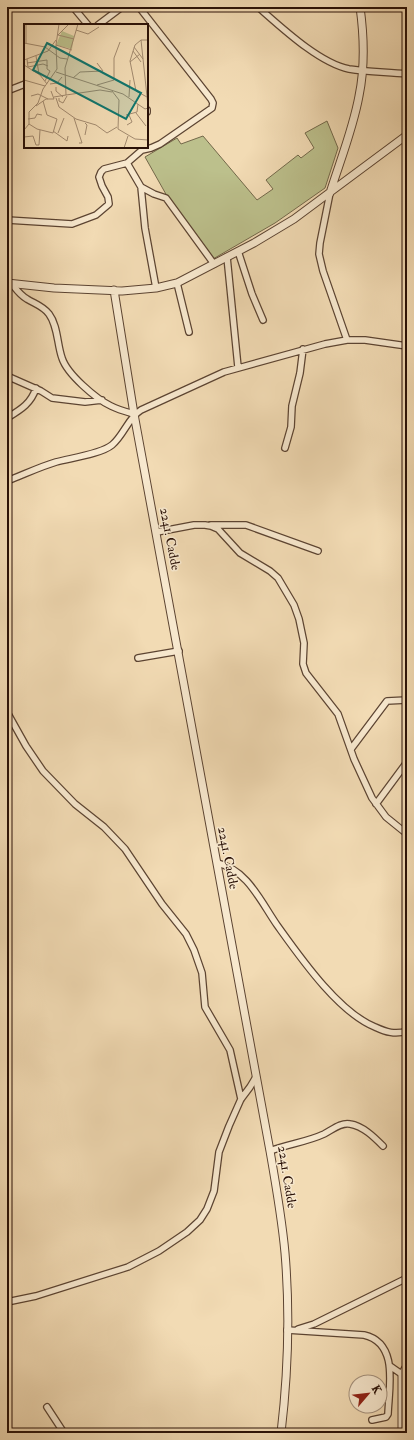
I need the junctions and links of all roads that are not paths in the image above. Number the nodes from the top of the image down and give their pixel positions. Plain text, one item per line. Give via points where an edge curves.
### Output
1 (73, 7) edge
2 (122, 7) edge
3 (139, 7) edge
4 (258, 7) edge
5 (360, 7) edge
6 (87, 24) edge
7 (99, 24) edge
8 (362, 70) junction
9 (407, 74) edge
10 (24, 84) edge
11 (7, 91) edge
12 (407, 135) edge
13 (148, 147) edge
14 (142, 148) edge
15 (127, 163) junction
16 (141, 187) junction
17 (330, 193) junction
18 (7, 220) edge
19 (238, 251) junction
20 (227, 257) junction
21 (214, 264) junction
22 (10, 283) edge
23 (177, 283) junction
24 (156, 288) junction
25 (114, 290) junction
26 (263, 320) dead end
27 (189, 332) dead end
28 (347, 340) junction
29 (407, 346) edge
30 (302, 350) junction
31 (238, 367) junction
32 (7, 376) edge
33 (36, 388) junction
34 (102, 400) junction
35 (134, 414) junction
36 (7, 418) edge
37 (285, 448) dead end
38 (7, 481) edge
39 (208, 525) junction
40 (157, 532) junction
41 (318, 551) dead end
42 (179, 651) junction
43 (138, 658) dead end
44 (407, 700) edge
45 (7, 712) edge
46 (351, 750) junction
47 (407, 762) edge
48 (376, 804) junction
49 (407, 834) edge
50 (217, 863) junction
51 (407, 1030) edge
52 (256, 1077) junction
53 (241, 1099) junction
54 (383, 1146) dead end
55 (270, 1151) junction
56 (407, 1278) edge
57 (7, 1302) edge
58 (287, 1330) junction
59 (296, 1330) junction
60 (390, 1366) junction
61 (407, 1366) edge
62 (403, 1377) edge
63 (47, 1407) dead end
64 (372, 1420) dead end
65 (64, 1433) edge
66 (281, 1433) edge
67 (402, 1433) edge

1 - 6 street
2 - 7 street
3 - 13 street via 213,103 212,108 203,115 160,144
4 - 8 street via 318,55 341,67
5 - 8 street via 363,32
8 - 9 street
8 - 17 street via 357,107
10 - 11 street
12 - 17 street
14 - 15 street
15 - 16 street
15 - 18 street via 101,172 99,177 109,204 96,215 72,224
16 - 21 street via 166,198
16 - 24 street via 145,228
17 - 19 street via 294,219
17 - 28 street via 319,254
19 - 20 street
19 - 26 street
20 - 21 street
20 - 31 street
21 - 23 street
22 - 25 street via 66,289
22 - 34 street via 26,299 41,306 49,314 53,320 65,365 75,378
23 - 24 street
23 - 27 street
24 - 25 street
25 - 35 street, 2241. Cadde
28 - 29 street
28 - 30 street
30 - 31 street
30 - 37 street via 291,427
31 - 35 street
32 - 33 street
33 - 34 street via 52,398 66,401
33 - 36 street via 26,406
34 - 35 street via 110,406
35 - 38 street via 112,445 55,462
35 - 40 street, 2241. Cadde
39 - 40 street
39 - 41 street via 246,525
39 - 46 street via 218,529 245,556 278,578 299,619 305,649 303,668 338,714
40 - 42 street, 2241. Cadde
42 - 43 street
42 - 50 street, 2241. Cadde
44 - 46 street via 387,700
45 - 53 street via 44,771 75,804 104,827 125,849 162,904 186,934 200,968 206,1007 230,1050
46 - 48 street
47 - 48 street
48 - 49 street via 386,817
50 - 51 street via 232,869 249,883 312,972 351,1013 370,1025 389,1032
50 - 52 street, 2241. Cadde
52 - 53 street
52 - 55 street, 2241. Cadde
53 - 57 street via 219,1152 214,1191 207,1209 187,1232 154,1254 128,1266 36,1296
54 - 55 street via 366,1131 347,1123 311,1139 286,1144
55 - 58 street, 2241. Cadde via 283,1237
56 - 59 street via 314,1324
58 - 59 street
58 - 66 street, 2241. Cadde
59 - 60 street via 371,1337 382,1346
60 - 62 street
60 - 64 street via 388,1414 386,1417
61 - 62 street via 403,1370
62 - 67 street
63 - 65 street

